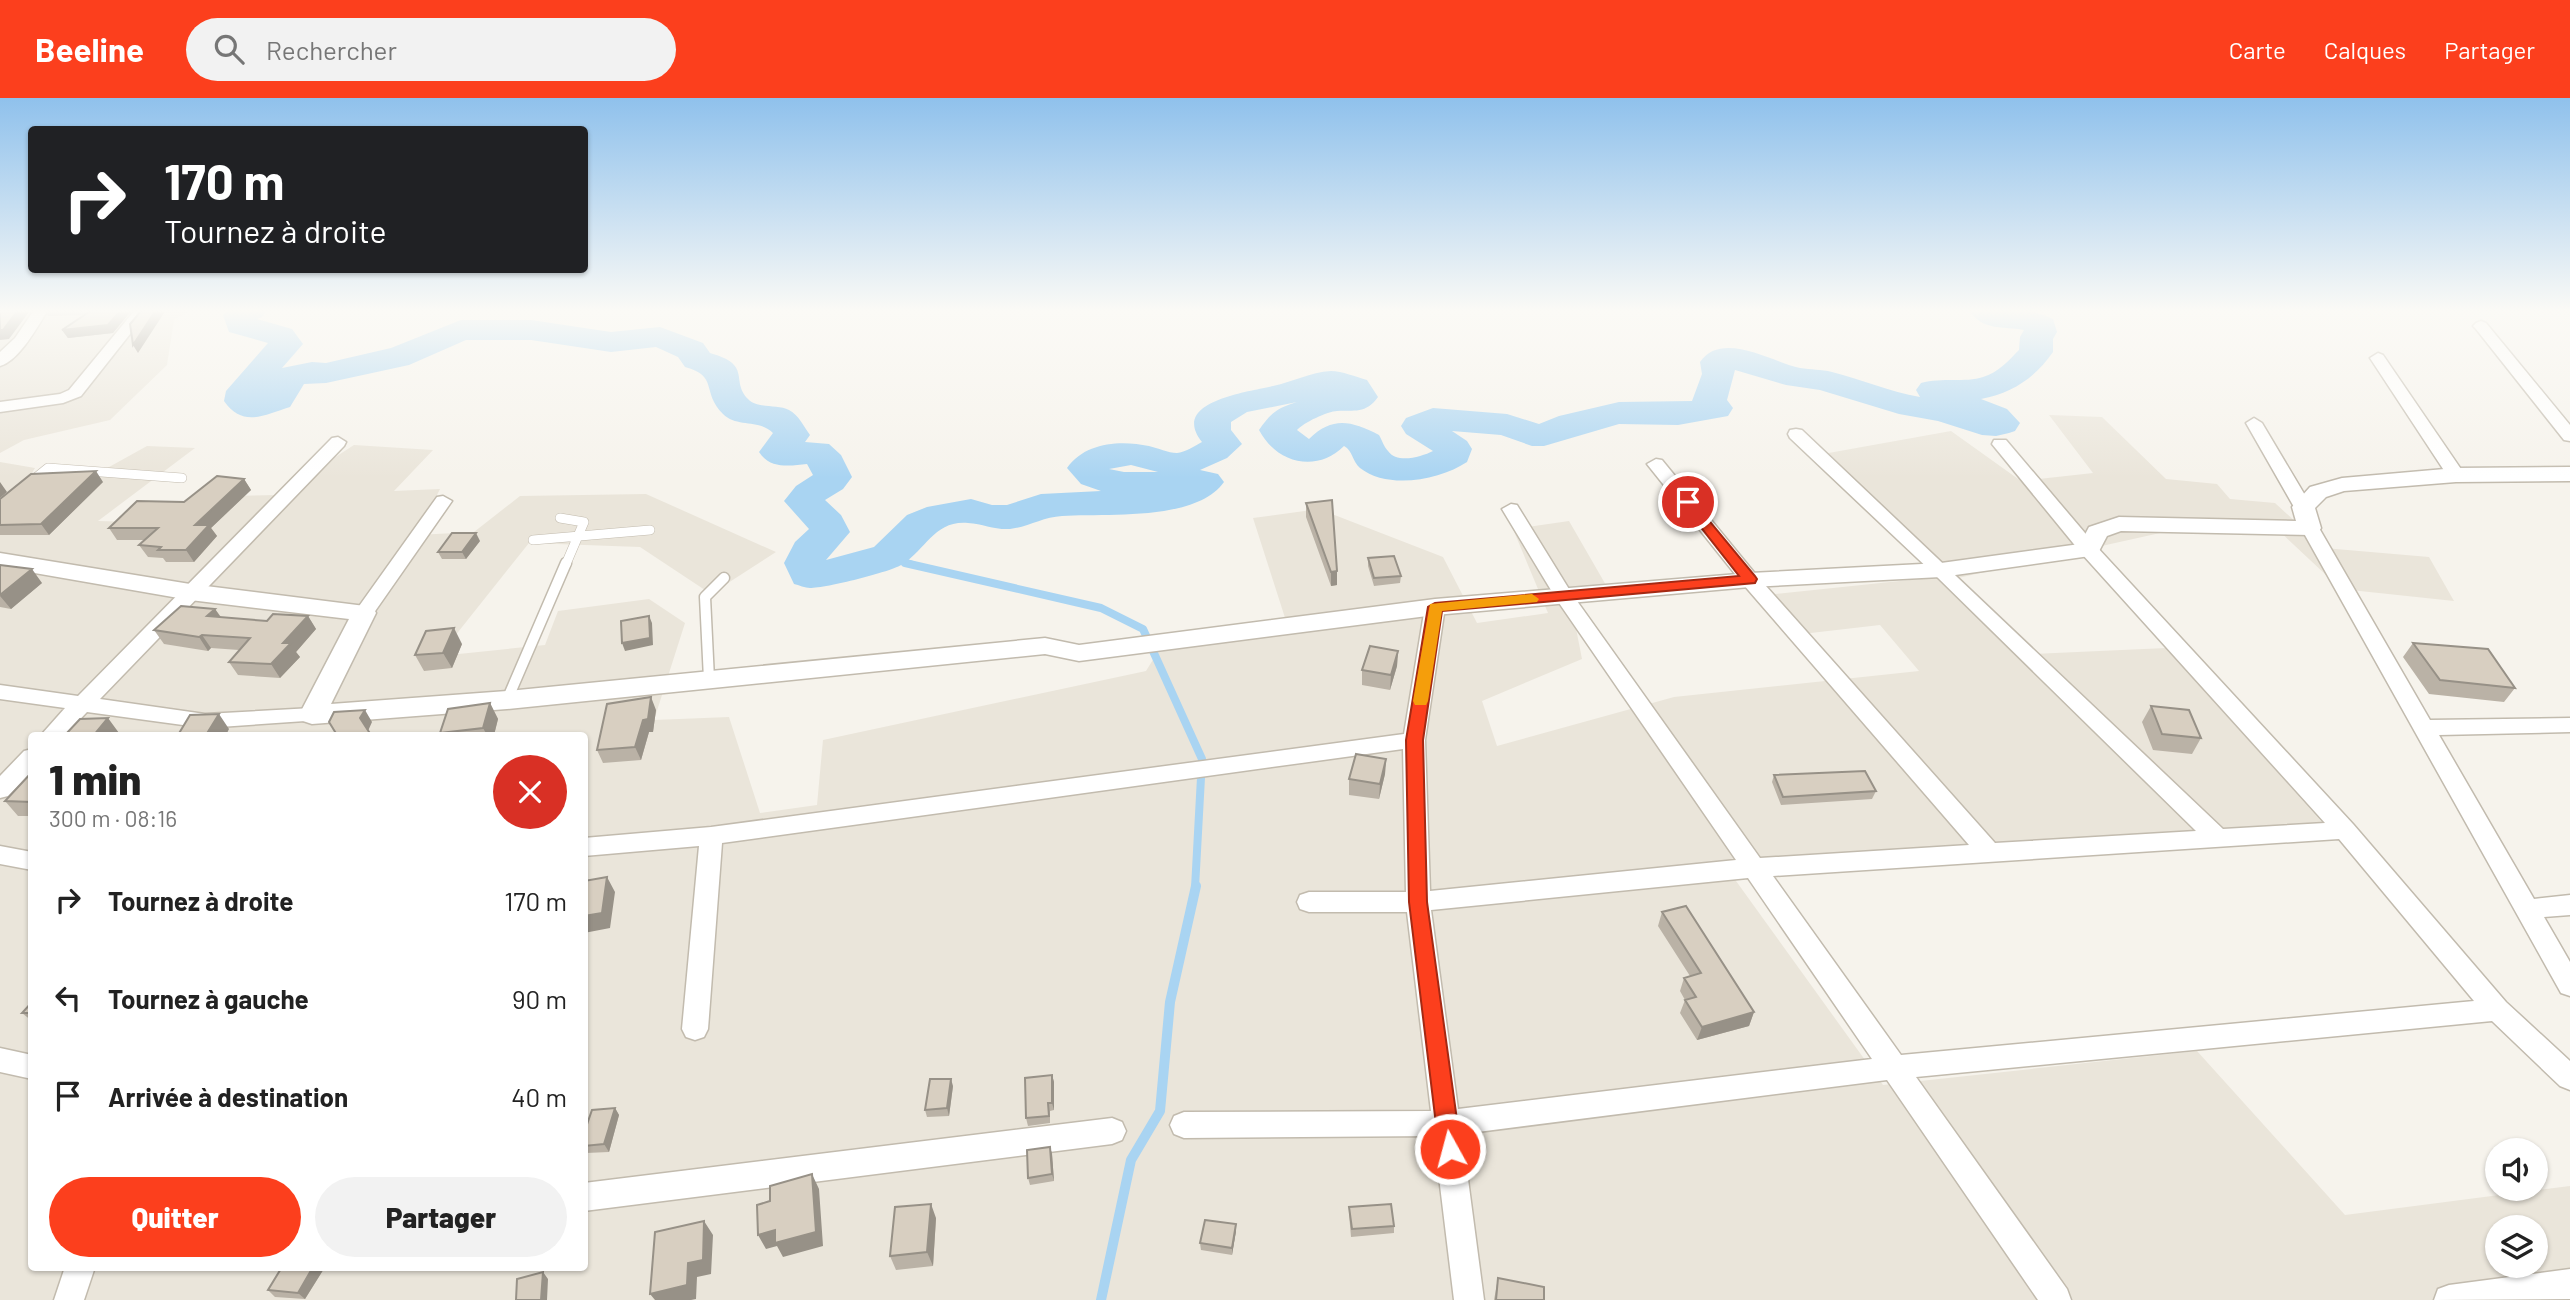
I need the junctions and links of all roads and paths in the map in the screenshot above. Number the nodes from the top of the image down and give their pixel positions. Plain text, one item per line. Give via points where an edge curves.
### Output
1 (97, 366) edge
2 (2383, 366) edge
3 (2513, 366) edge
4 (0, 407) edge
5 (2254, 423) dead end
6 (1796, 434) dead end
7 (2570, 436) edge
8 (338, 443) dead end
9 (2000, 444) dead end
10 (1656, 464) dead end
11 (2570, 474) edge
12 (2456, 475) junction
13 (182, 478) dead end
14 (19, 491) edge
15 (443, 501) dead end
16 (1511, 509) dead end
17 (560, 517) dead end
18 (2306, 518) junction
19 (650, 530) dead end
20 (578, 538) junction
21 (533, 540) dead end
22 (2090, 550) junction
23 (0, 561) edge
24 (1941, 570) junction
25 (724, 578) dead end
26 (1750, 579) junction
27 (190, 593) junction
28 (1564, 596) junction
29 (1435, 607) junction
30 (364, 613) junction
31 (709, 679) junction
32 (0, 692) edge
33 (507, 700) junction
34 (82, 704) junction
35 (2570, 724) edge
36 (307, 725) edge
37 (2424, 728) junction
38 (55, 732) edge
39 (1414, 740) junction
40 (28, 761) edge
41 (0, 790) edge
42 (2345, 830) junction
43 (711, 836) junction
44 (2218, 838) junction
45 (588, 847) edge
46 (1990, 853) junction
47 (0, 855) edge
48 (28, 860) edge
49 (1752, 868) junction
50 (1309, 902) dead end
51 (1418, 902) junction
52 (2570, 905) edge
53 (2527, 909) junction
54 (2570, 985) edge
55 (2497, 1010) junction
56 (695, 1029) dead end
57 (0, 1060) edge
58 (28, 1066) edge
59 (1892, 1068) junction
60 (2570, 1078) edge
61 (1447, 1123) junction
62 (1184, 1125) dead end
63 (1112, 1131) dead end
64 (588, 1196) edge
65 (79, 1271) edge
66 (2570, 1284) edge
67 (69, 1300) edge
68 (1469, 1300) edge
69 (2056, 1300) edge
70 (2449, 1300) edge

1 - 4 street via 75,393
2 - 12 street
3 - 7 street
5 - 18 street
6 - 24 street
8 - 27 street
9 - 22 street
10 - 26 street
11 - 12 street
12 - 18 street via 2342,485 2318,492
13 - 14 lane via 48,468
15 - 30 street
16 - 28 street
17 - 20 lane via 584,522
18 - 22 street via 2119,523 2097,532
18 - 37 street
19 - 20 lane
20 - 21 lane
20 - 33 lane
22 - 24 street
22 - 42 street
23 - 27 street
24 - 26 street
24 - 44 street
25 - 31 lane via 705,597
26 - 28 street
26 - 46 street
27 - 30 street
27 - 34 street
28 - 29 street
28 - 49 street
29 - 31 street via 1079,653 1045,646
29 - 39 street
30 - 36 street
31 - 33 street
32 - 34 street
33 - 36 street
34 - 36 street via 205,721
34 - 38 street
35 - 37 street
37 - 53 street
39 - 43 street
39 - 51 street
40 - 41 street
42 - 44 street
42 - 55 street
43 - 45 street
43 - 56 street
44 - 46 street
46 - 49 street
47 - 48 street
49 - 51 street
49 - 59 street
50 - 51 street
51 - 61 street
52 - 53 street
53 - 54 street
55 - 59 street
55 - 60 street
57 - 58 street
59 - 61 street
59 - 69 street
61 - 62 street
61 - 68 street
63 - 64 street
65 - 67 street
66 - 70 street

